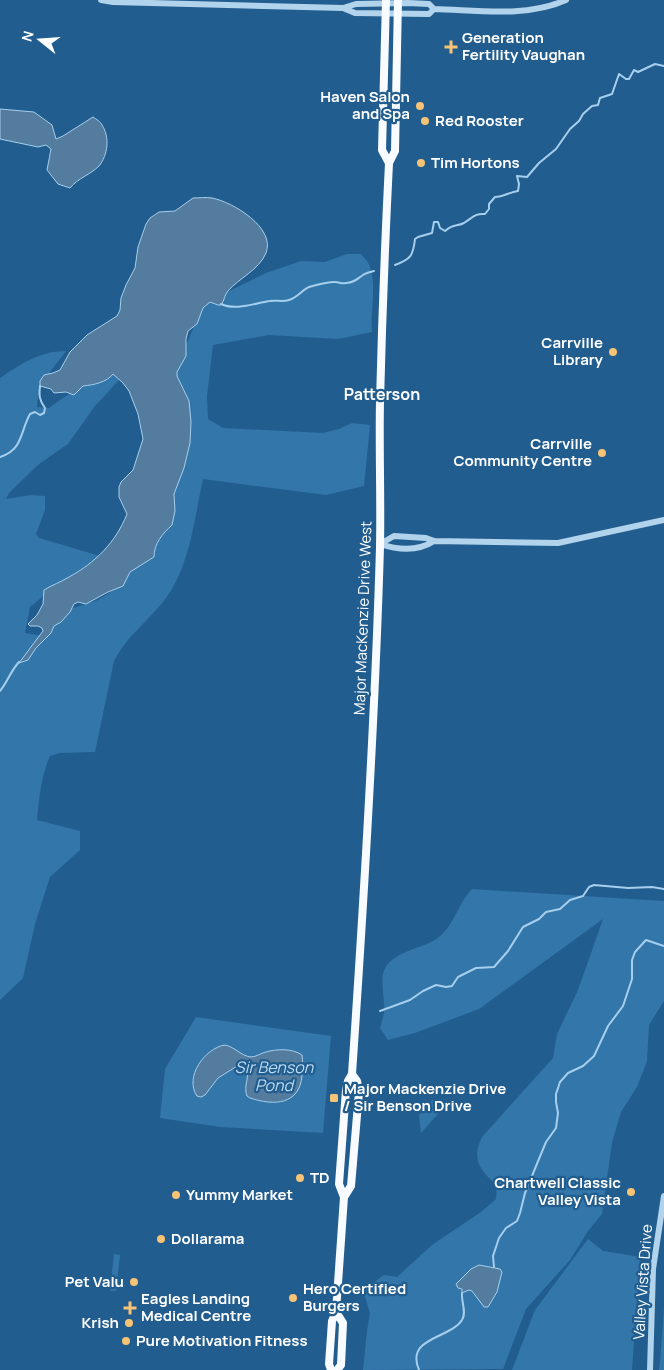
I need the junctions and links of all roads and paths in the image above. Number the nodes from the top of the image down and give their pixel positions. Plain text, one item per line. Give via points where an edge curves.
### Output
1 (101, 0) edge
2 (566, 0) edge
3 (386, 2) edge
4 (398, 2) edge
5 (343, 8) junction
6 (434, 9) junction
7 (385, 13) junction
8 (397, 14) junction
9 (389, 163) junction
10 (664, 520) edge
11 (434, 541) junction
12 (380, 544) junction
13 (352, 1074) junction
14 (664, 1196) edge
15 (344, 1197) junction
16 (336, 1312) junction
17 (331, 1370) edge
18 (337, 1370) edge
19 (650, 1370) edge

1 - 5 street
2 - 6 street via 518,11
3 - 4 street
3 - 5 street
3 - 7 main road, Major MacKenzie Drive West
4 - 6 street via 429,4
4 - 8 main road, Major MacKenzie Drive West
5 - 7 street via 355,13
6 - 8 street via 429,14
7 - 8 street
7 - 9 main road, Major MacKenzie Drive West via 382,150
8 - 9 main road, Major MacKenzie Drive West via 395,151
9 - 12 main road, Major MacKenzie Drive West via 382,336
10 - 11 street via 558,543
11 - 12 street via 394,536
11 - 12 street via 425,548 397,549
12 - 13 main road, Major MacKenzie Drive West via 367,840
13 - 15 main road, Major MacKenzie Drive West via 346,1090 339,1184
13 - 15 main road, Major MacKenzie Drive West via 359,1092 351,1186
14 - 19 street, Valley Vista Drive via 653,1269
15 - 16 main road, Major MacKenzie Drive West
16 - 17 main road, Major MacKenzie Drive West via 332,1321
16 - 18 main road, Major MacKenzie Drive West via 343,1323 341,1365

